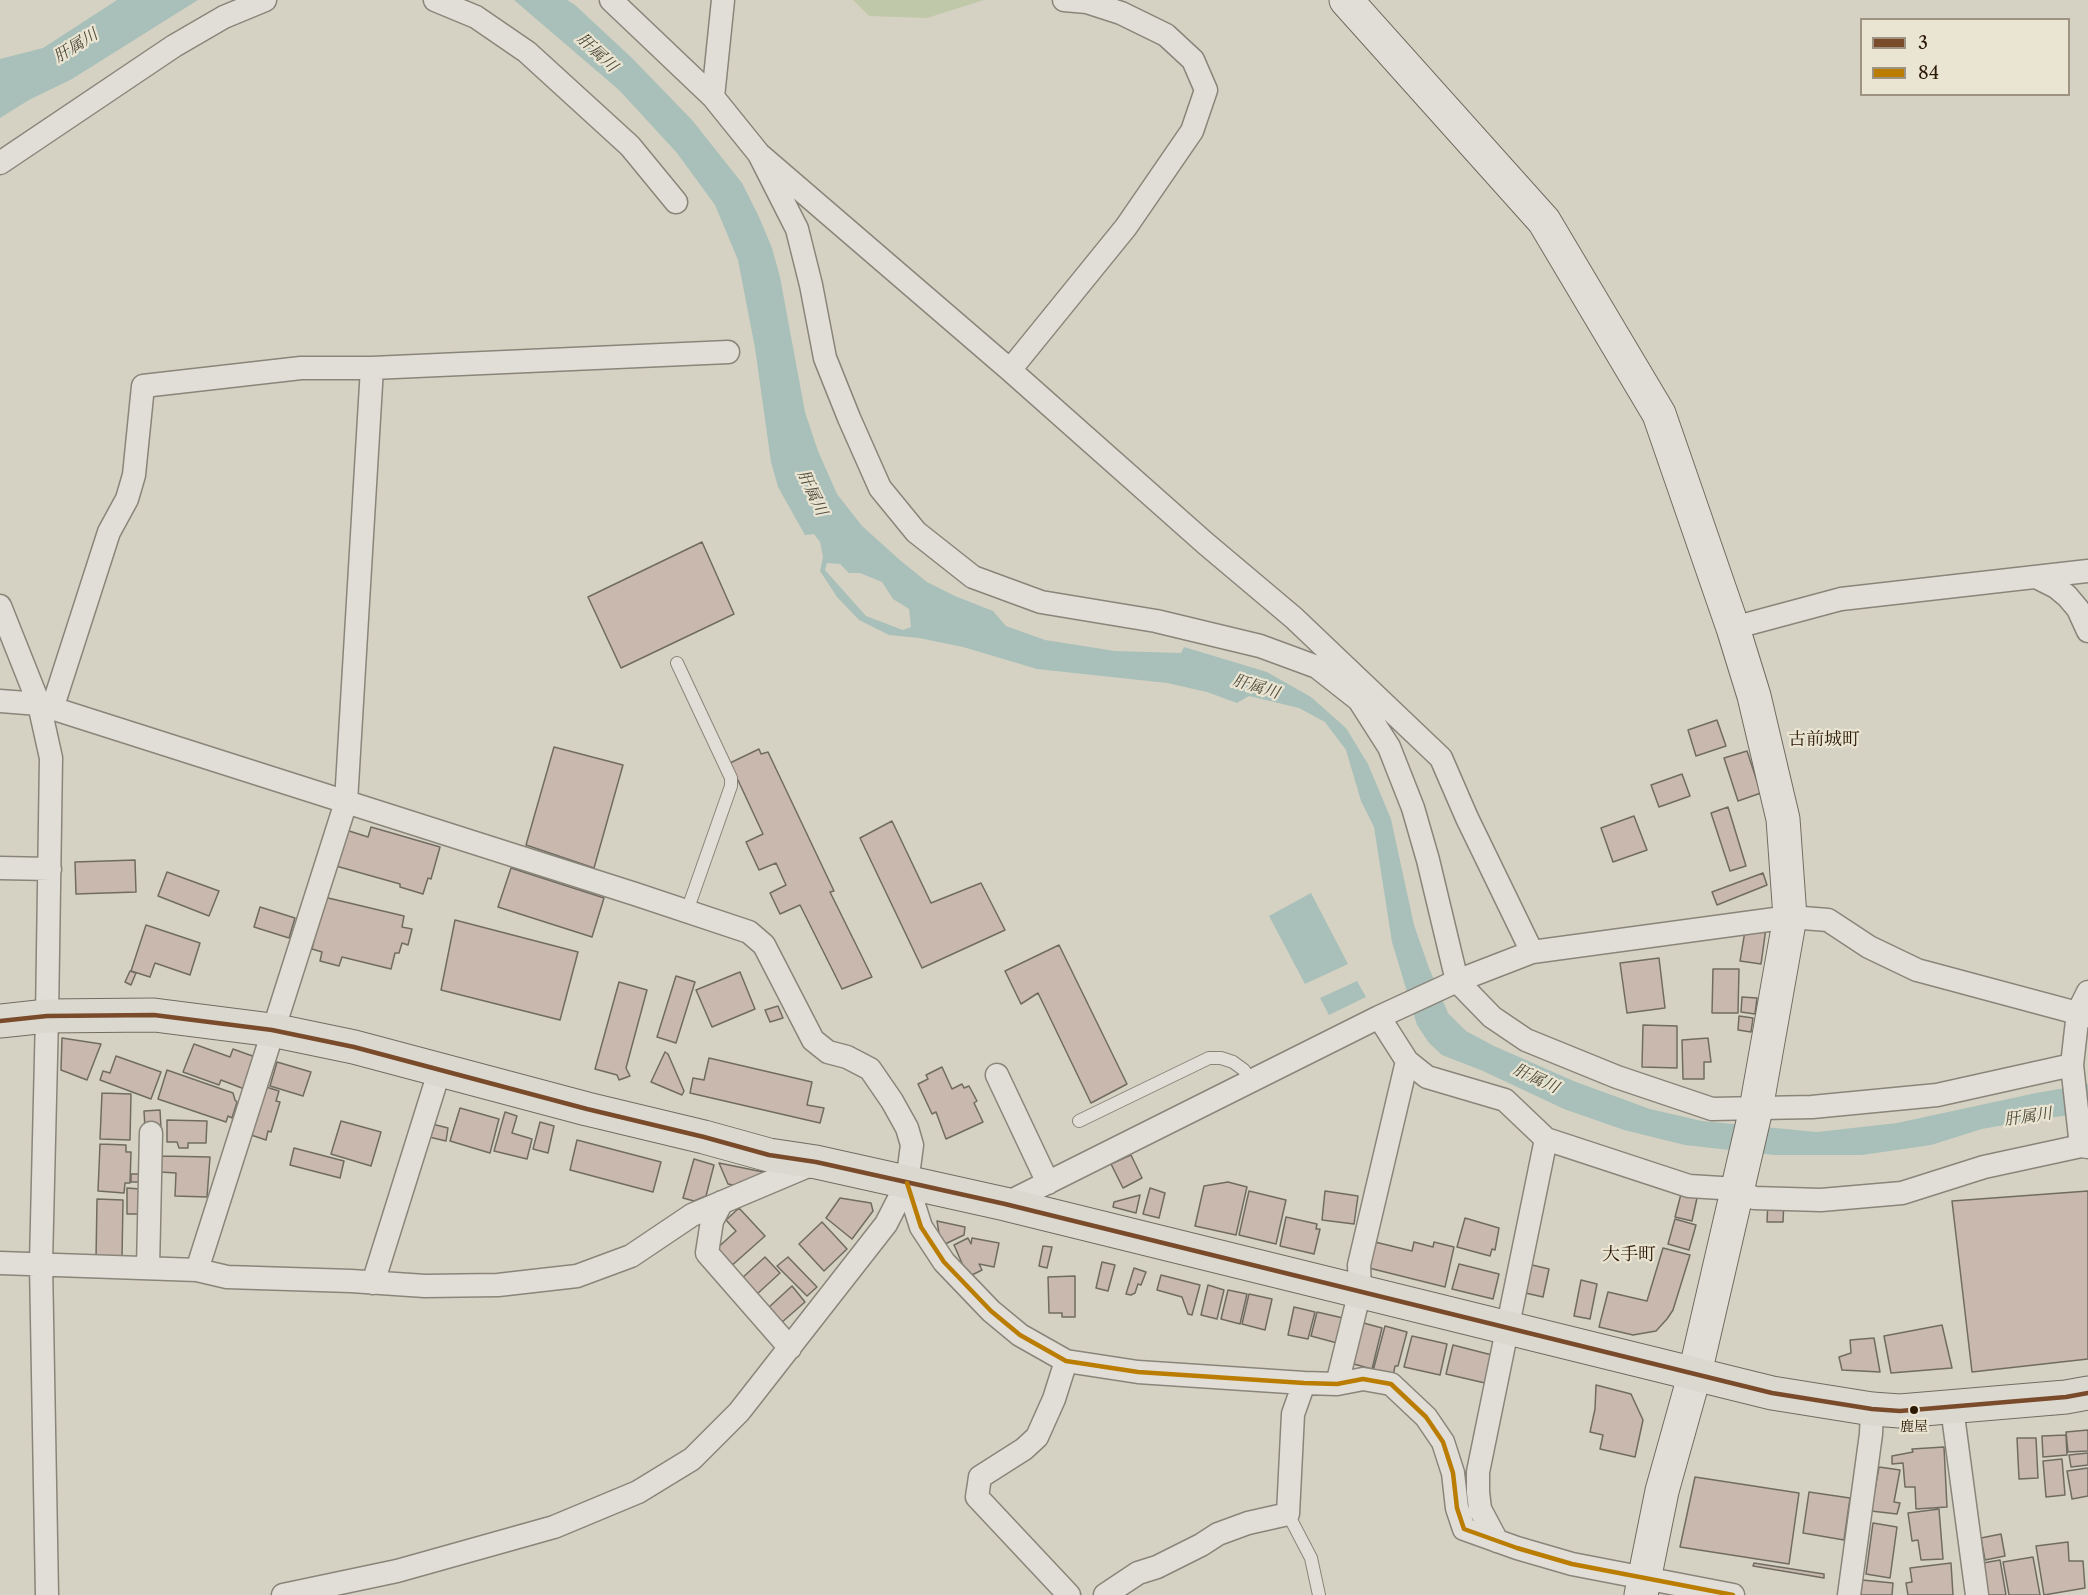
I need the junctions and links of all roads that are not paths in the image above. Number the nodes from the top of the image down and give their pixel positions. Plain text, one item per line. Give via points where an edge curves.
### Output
1 (265, 0) edge
2 (435, 0) edge
3 (723, 0) edge
4 (1064, 0) edge
5 (1346, 0) edge
6 (612, 1) edge
7 (713, 97) junction
8 (759, 154) junction
9 (0, 163) edge
10 (676, 202) dead end
11 (729, 352) dead end
12 (372, 368) junction
13 (1010, 370) junction
14 (2088, 571) edge
15 (2038, 578) junction
16 (0, 606) edge
17 (1733, 628) junction
18 (2088, 632) edge
19 (677, 663) dead end
20 (0, 701) edge
21 (45, 707) junction
22 (346, 802) junction
23 (0, 868) edge
24 (50, 869) junction
25 (687, 911) junction
26 (1790, 917) junction
27 (1532, 952) junction
28 (1456, 981) junction
29 (2088, 992) edge
30 (2083, 1014) edge
31 (48, 1016) junction
32 (1379, 1017) junction
33 (0, 1022) edge
34 (272, 1030) junction
35 (1407, 1061) junction
36 (440, 1069) junction
37 (2072, 1070) junction
38 (997, 1075) dead end
39 (1250, 1082) junction
40 (1756, 1109) junction
41 (1079, 1121) dead end
42 (151, 1133) dead end
43 (1546, 1139) junction
44 (2083, 1144) edge
45 (816, 1162) junction
46 (907, 1183) junction
47 (1048, 1183) junction
48 (1737, 1189) junction
49 (722, 1203) junction
50 (1005, 1204) junction
51 (0, 1263) edge
52 (41, 1263) junction
53 (148, 1268) junction
54 (197, 1270) junction
55 (373, 1282) junction
56 (1360, 1291) junction
57 (1507, 1327) junction
58 (790, 1348) junction
59 (1066, 1361) junction
60 (1695, 1373) junction
61 (1304, 1383) junction
62 (1337, 1383) junction
63 (2088, 1393) edge
64 (1952, 1408) junction
65 (1872, 1409) junction
66 (1288, 1514) junction
67 (1497, 1541) junction
68 (1642, 1587) edge
69 (47, 1595) edge
70 (283, 1595) edge
71 (1069, 1595) edge
72 (1105, 1595) edge
73 (1319, 1595) edge
74 (1733, 1595) edge
75 (1849, 1595) edge
76 (1977, 1595) edge

1 - 9 street via 224,17 174,46
2 - 10 street via 476,16 527,52 630,146
3 - 7 street
4 - 13 street via 1087,2 1121,13 1166,35 1193,60 1206,90 1192,132 1126,227
5 - 17 street via 1544,221 1659,414
6 - 7 street
7 - 8 street
8 - 13 street
8 - 28 street via 797,229 825,358 849,418 880,488 916,532 973,577 1041,602 1156,621 1260,646 1317,667 1359,700 1389,747 1413,808
11 - 12 street
12 - 21 street via 300,368 142,386 134,475 127,499 109,532
12 - 22 street
13 - 27 street via 1294,618 1441,758
14 - 15 street
15 - 17 street via 1841,599
15 - 18 street via 2067,596
16 - 21 street
17 - 26 street via 1754,696 1783,819
19 - 25 lane via 731,778
20 - 21 street
21 - 22 street
21 - 24 street via 51,758
22 - 25 street
22 - 34 street
23 - 24 street
24 - 31 street
25 - 46 street via 749,932 764,945 813,1040 828,1052 870,1069 907,1128 912,1145
26 - 27 street
26 - 30 street via 1828,920 1869,947 1917,970
26 - 40 street
27 - 28 street
28 - 32 street
28 - 40 street via 1492,1017 1526,1040 1617,1077 1712,1109
29 - 30 street
30 - 37 street
31 - 33 highway
31 - 34 highway via 154,1015
31 - 52 street
32 - 35 street
32 - 39 street
34 - 36 highway
34 - 54 street
35 - 43 street via 1427,1077 1505,1100
35 - 56 street via 1359,1265
36 - 45 highway via 587,1110 769,1155
36 - 55 street
37 - 40 street via 1937,1095
37 - 44 street
38 - 47 street
39 - 41 lane via 1244,1070 1233,1062 1209,1058
39 - 47 street
40 - 48 street
42 - 53 street
43 - 48 street via 1689,1186
43 - 57 street
44 - 48 street via 1984,1167 1902,1193 1821,1200 1754,1198
45 - 46 highway
45 - 49 street
46 - 50 highway
46 - 58 street via 886,1224
46 - 59 street via 921,1227 944,1262 1020,1335
47 - 50 street
48 - 60 street
49 - 55 street via 692,1215 631,1256 577,1276 498,1284 425,1286
49 - 58 street via 712,1221 707,1253
50 - 56 highway
51 - 52 street
52 - 53 street
52 - 69 street
53 - 54 street
54 - 55 street via 226,1277
56 - 57 highway
56 - 62 street
57 - 60 highway
57 - 67 street via 1478,1472 1480,1509
58 - 70 street via 739,1412 692,1459 638,1492 554,1527 397,1571
59 - 61 street via 1138,1372
59 - 71 street via 1037,1437 980,1477 977,1497
60 - 65 highway via 1772,1393
60 - 68 street via 1662,1491
61 - 62 street
61 - 66 street via 1293,1414
62 - 67 street via 1363,1379 1391,1384 1426,1417 1443,1442 1464,1529
63 - 64 highway
64 - 65 highway
64 - 76 street
65 - 75 street
66 - 72 street via 1218,1534 1138,1573
66 - 73 lane via 1311,1558
67 - 68 street
68 - 74 street

